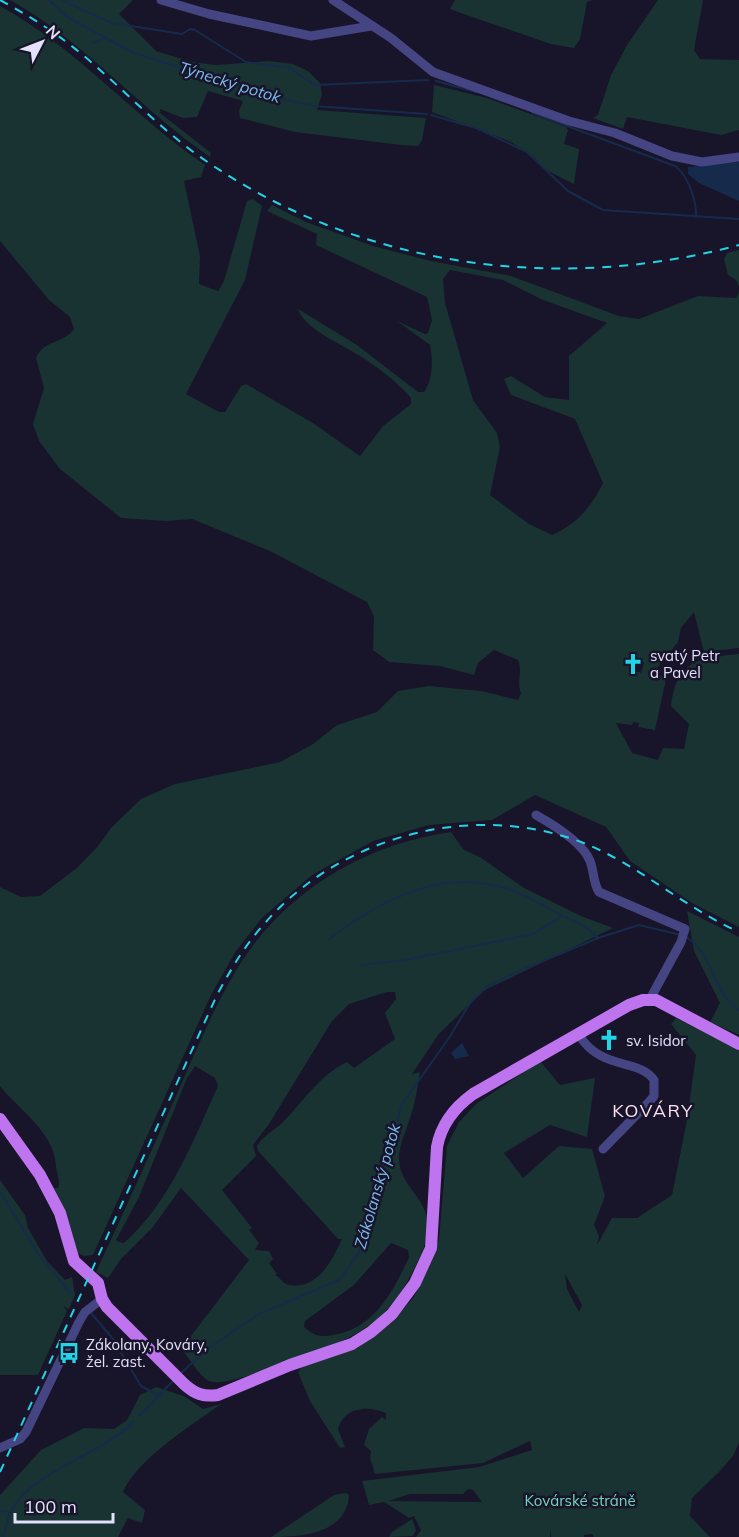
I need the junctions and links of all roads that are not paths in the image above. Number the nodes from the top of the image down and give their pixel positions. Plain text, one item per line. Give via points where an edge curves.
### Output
1 (161, 0) edge
2 (333, 0) edge
3 (371, 26) junction
4 (739, 157) edge
5 (536, 815) dead end
6 (650, 999) junction
7 (579, 1035) junction
8 (739, 1044) edge
9 (0, 1119) edge
10 (603, 1149) dead end
11 (102, 1299) junction
12 (0, 1448) edge

1 - 3 street via 311,36
2 - 3 street
3 - 4 street via 433,72 551,115 615,133 687,160 711,162
5 - 6 street via 557,827 586,854 599,892 685,928 686,933
6 - 7 main road via 629,1005
6 - 8 main road
7 - 10 street via 596,1054 645,1070 654,1080 654,1096
7 - 11 main road via 473,1094 451,1116 440,1133 437,1147 430,1253 415,1283 380,1325 352,1344 218,1395 201,1396 182,1382
9 - 11 main road via 40,1174 53,1198 74,1261 98,1283
11 - 12 street via 79,1322 26,1432

